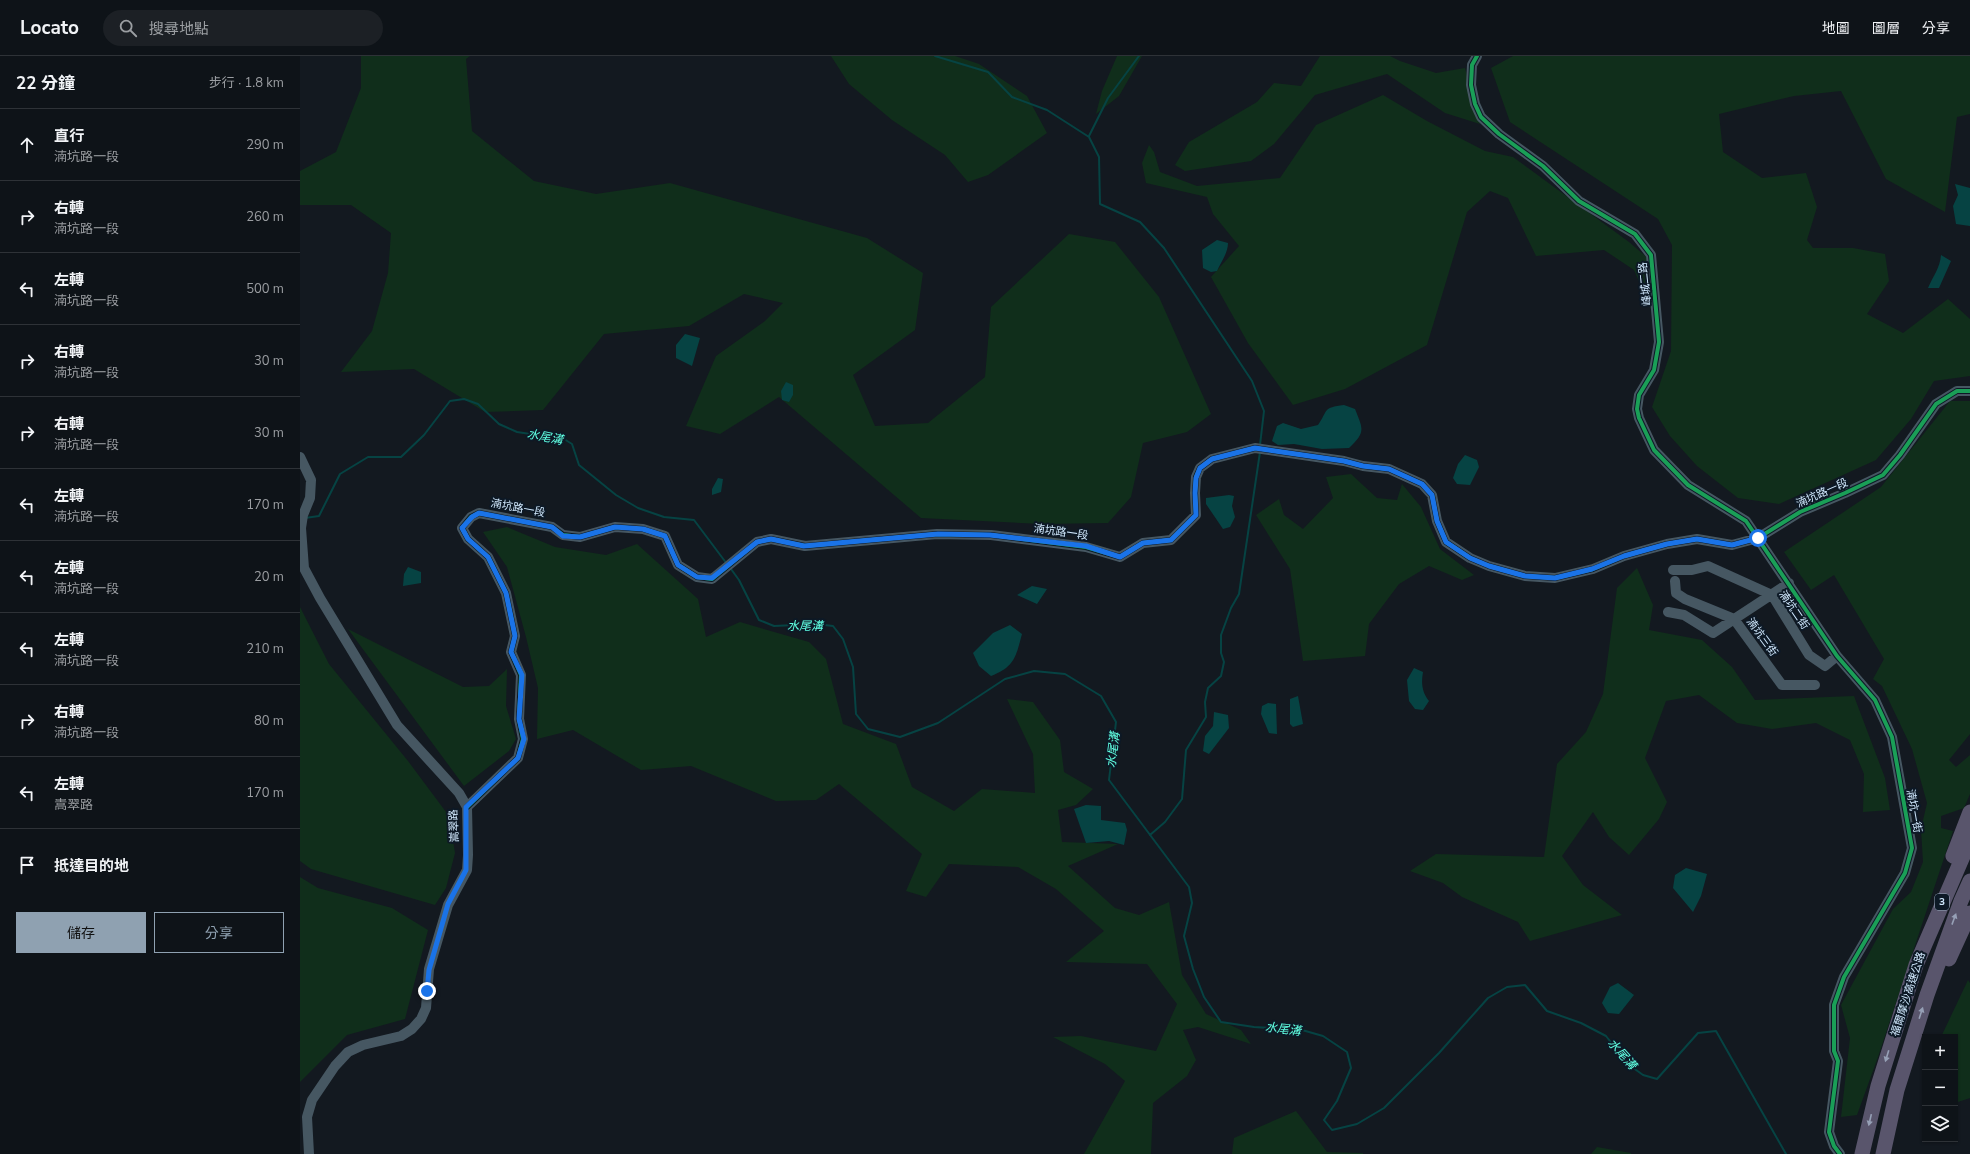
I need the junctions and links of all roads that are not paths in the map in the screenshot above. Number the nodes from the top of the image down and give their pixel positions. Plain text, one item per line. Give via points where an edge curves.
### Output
1 (1477, 56) edge
2 (1970, 391) edge
3 (300, 456) edge
4 (300, 503) edge
5 (303, 515) junction
6 (300, 528) edge
7 (1758, 538) junction
8 (1673, 570) dead end
9 (1675, 581) dead end
10 (1789, 583) junction
11 (1772, 595) junction
12 (1668, 612) dead end
13 (1734, 619) junction
14 (1837, 656) junction
15 (1815, 685) dead end
16 (466, 807) junction
17 (1970, 812) edge
18 (1970, 840) edge
19 (1970, 881) edge
20 (1970, 913) edge
21 (1916, 965) junction
22 (1927, 995) junction
23 (309, 1154) edge
24 (1840, 1154) edge
25 (1862, 1154) edge
26 (1883, 1154) edge

1 - 7 street, 峰城二路 via 1472,65 1471,86 1481,117 1499,134 1543,166 1579,201 1635,234 1651,255 1658,342 1654,370 1639,395 1639,418 1654,450 1688,485 1746,521
2 - 7 street, 湳坑路一段 via 1957,391 1936,404 1883,475 1800,512
3 - 5 street, 嵩翠路 via 311,480 310,498
4 - 5 street
5 - 6 street, 嵩翠路
6 - 16 street, 嵩翠路 via 304,568 320,598 397,725 459,793
7 - 10 street, 湳坑一街
7 - 16 street, 湳坑路一段 via 1732,545 1697,539 1667,544 1624,556 1592,569 1555,578 1525,576 1470,558 1446,542 1437,521 1432,495 1422,484 1389,469 1255,448 1212,459 1200,468 1196,478 1196,515 1171,540 1143,543 1120,557 1086,546 990,535 938,534 804,546 771,539 757,542 712,578 697,577 678,565 665,536 643,529 615,527 580,537 563,536 552,527 479,513 462,528 468,539 488,557 506,593 515,636 511,652 522,675 519,719 524,739 518,758
8 - 11 street, 湳坑二街 via 1692,570 1708,566
9 - 13 street, 湳坑三街 via 1676,593 1684,599
10 - 11 street
10 - 14 street, 湳坑一街
11 - 13 street
11 - 14 street, 湳坑二街 via 1809,655 1825,666
12 - 13 street via 1684,615 1712,633
13 - 15 street, 湳坑三街 via 1782,685
14 - 24 street, 湳坑一街 via 1875,700 1892,737 1912,848 1905,873 1844,977 1834,1005 1834,1051 1838,1061 1829,1132
16 - 23 street, 嵩翠路 via 466,870 448,904 441,926 429,970 426,1008 412,1029 401,1036 363,1045 348,1052 335,1066 312,1100 307,1117
17 - 21 highway
18 - 21 highway, 福爾摩沙高速公路 / 3
22 -> 19 highway, 福爾摩沙高速公路 / 3
20 - 22 highway via 1948,962
21 -> 25 highway, 福爾摩沙高速公路 / 3 via 1878,1086
26 -> 22 highway, 福爾摩沙高速公路 / 3 via 1897,1090

